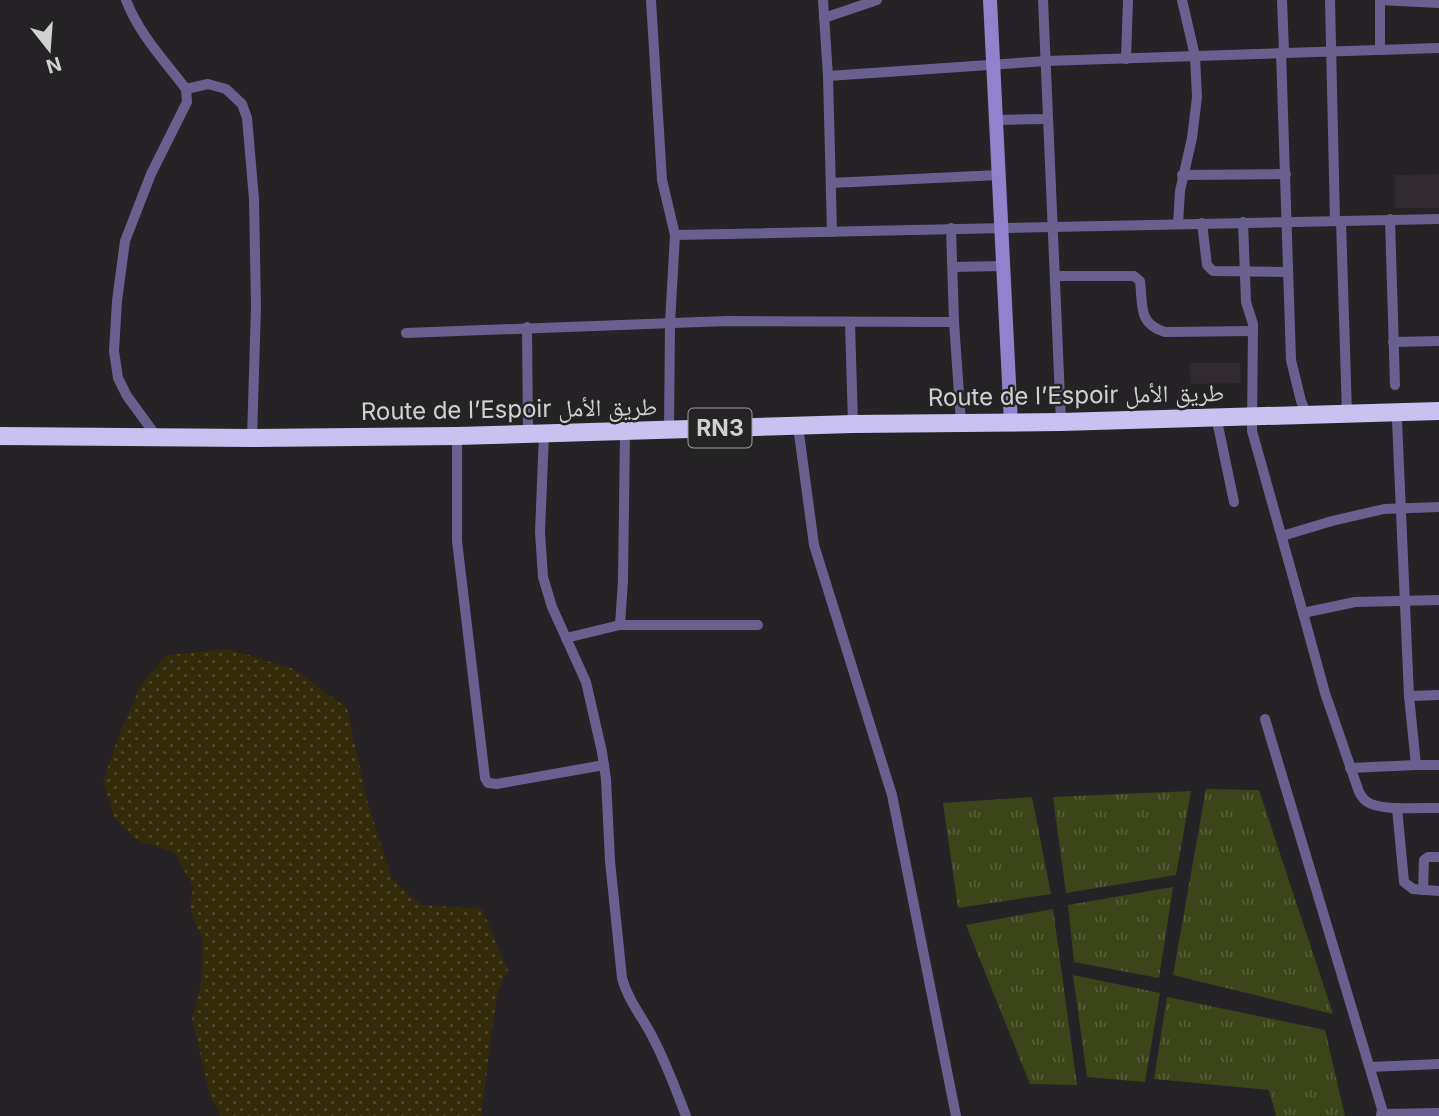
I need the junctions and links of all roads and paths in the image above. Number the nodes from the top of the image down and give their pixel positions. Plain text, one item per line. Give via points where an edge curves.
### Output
1 (126, 0) edge
2 (651, 0) edge
3 (823, 0) edge
4 (990, 0) edge
5 (1043, 0) edge
6 (1128, 0) edge
7 (1182, 0) edge
8 (1282, 0) edge
9 (1330, 0) edge
10 (871, 1) edge
11 (1380, 1) edge
12 (1439, 3) edge
13 (824, 18) junction
14 (1439, 48) edge
15 (1380, 50) junction
16 (1331, 51) junction
17 (1282, 52) junction
18 (1195, 56) junction
19 (1126, 59) junction
20 (1046, 61) junction
21 (992, 64) junction
22 (828, 76) junction
23 (186, 89) junction
24 (1048, 118) junction
25 (994, 120) junction
26 (1286, 174) junction
27 (998, 175) junction
28 (1182, 175) junction
29 (831, 183) junction
30 (1390, 219) junction
31 (1439, 219) edge
32 (1288, 221) junction
33 (1338, 221) junction
34 (1243, 222) junction
35 (1202, 223) junction
36 (1178, 224) junction
37 (1001, 226) junction
38 (1053, 227) junction
39 (951, 228) junction
40 (832, 232) junction
41 (675, 234) junction
42 (1003, 266) junction
43 (953, 267) junction
44 (1244, 272) junction
45 (1289, 272) junction
46 (1056, 276) junction
47 (954, 322) junction
48 (670, 323) junction
49 (850, 323) junction
50 (527, 327) junction
51 (1253, 331) junction
52 (406, 333) dead end
53 (1439, 341) edge
54 (1393, 342) junction
55 (1395, 385) dead end
56 (1439, 411) edge
57 (1347, 414) junction
58 (1251, 415) junction
59 (1307, 415) junction
60 (1216, 416) junction
61 (1397, 420) dead end
62 (1061, 422) junction
63 (961, 423) junction
64 (1011, 423) junction
65 (853, 424) junction
66 (798, 426) junction
67 (669, 430) junction
68 (625, 432) junction
69 (536, 434) junction
70 (0, 436) edge
71 (457, 436) junction
72 (158, 438) junction
73 (252, 438) junction
74 (1234, 502) dead end
75 (1400, 507) junction
76 (1439, 507) edge
77 (1282, 536) junction
78 (1405, 600) junction
79 (1439, 600) edge
80 (1303, 613) junction
81 (620, 625) junction
82 (758, 625) dead end
83 (566, 638) junction
84 (1439, 695) edge
85 (1409, 696) junction
86 (1265, 719) dead end
87 (604, 765) junction
88 (1416, 765) junction
89 (1439, 765) edge
90 (1350, 768) junction
91 (1397, 808) junction
92 (1439, 808) edge
93 (1439, 857) edge
94 (1423, 890) junction
95 (1439, 891) edge
96 (1439, 1064) edge
97 (1370, 1067) junction
98 (1439, 1113) edge
99 (1382, 1115) edge
100 (1424, 1115) edge
101 (685, 1116) edge
102 (956, 1116) edge

1 - 23 street via 156,53
2 - 41 street via 662,180
3 - 13 street
4 - 21 street
5 - 20 street
6 - 19 street
7 - 18 street
8 - 17 street
9 - 16 street
10 - 13 street
11 - 12 street
11 - 15 street
13 - 22 street
14 - 15 street
15 - 16 street
16 - 17 street
16 - 33 street
17 - 18 street
17 - 26 street
18 - 19 street
18 - 28 street via 1197,97
19 - 20 street
20 - 21 street
20 - 24 street
21 - 22 street
21 - 25 street
22 - 29 street
23 - 72 street via 187,102 151,174 125,241 117,301 114,351 118,378
23 - 73 street via 208,84 226,89 236,95 247,118 256,307
24 - 25 street
24 - 38 street
25 - 27 street
26 - 28 street
26 - 32 street
27 - 29 street
27 - 37 street
28 - 36 street
29 - 40 street
30 - 31 street
30 - 33 street
30 - 54 street
32 - 33 street
32 - 34 street
32 - 45 street
33 - 57 street
34 - 35 street
34 - 44 street
35 - 36 street
35 - 44 street via 1207,265 1213,271
36 - 38 street
37 - 38 street
37 - 39 street
37 - 42 street
38 - 46 street
39 - 40 street
39 - 43 street
40 - 41 street
41 - 48 street
42 - 43 street
42 - 64 street
43 - 47 street
44 - 45 street
44 - 51 street
45 - 59 street via 1292,360
46 - 51 street via 1134,276 1140,281 1145,320 1165,332
46 - 62 street
47 - 49 street
47 - 63 street
48 - 49 street
48 - 50 street
48 - 67 street
49 - 65 street
50 - 52 street
50 - 69 street
51 - 58 street
53 - 54 street
54 - 55 street
56 - 57 highway, Route de l’Espoir طريق الأمل / RN3
57 - 59 highway, Route de l’Espoir طريق الأمل / RN3
58 - 59 highway, Route de l’Espoir طريق الأمل / RN3
58 - 60 highway, Route de l’Espoir طريق الأمل / RN3
58 - 77 street
60 - 62 highway, Route de l’Espoir طريق الأمل / RN3
60 - 74 street
61 - 75 street
62 - 64 highway, Route de l’Espoir طريق الأمل / RN3
63 - 64 highway, Route de l’Espoir طريق الأمل / RN3
63 - 65 highway, Route de l’Espoir طريق الأمل / RN3
65 - 66 highway, Route de l’Espoir طريق الأمل / RN3
66 - 67 highway, Route de l’Espoir طريق الأمل / RN3
66 - 102 street via 814,545 892,795
67 - 68 highway, Route de l’Espoir طريق الأمل / RN3
68 - 69 highway, Route de l’Espoir طريق الأمل / RN3
68 - 81 street
69 - 71 highway, Route de l’Espoir طريق الأمل / RN3
69 - 83 street via 541,556 546,589
70 - 72 highway, Route de l’Espoir طريق الأمل / RN3
71 - 73 highway, Route de l’Espoir طريق الأمل / RN3
71 - 87 street via 457,541 485,778 497,784
72 - 73 highway, Route de l’Espoir طريق الأمل / RN3
75 - 76 street
75 - 77 street
75 - 78 street
77 - 80 street
78 - 79 street
78 - 80 street via 1355,602
78 - 85 street
80 - 90 street
81 - 82 street
81 - 83 street
83 - 87 street via 586,681
84 - 85 street
85 - 88 street
86 - 97 street
87 - 101 street via 622,978 654,1038
88 - 89 street
88 - 90 street
90 - 91 street via 1366,802
91 - 92 street
91 - 94 street via 1404,883
93 - 94 street via 1424,860
94 - 95 street
96 - 97 street
97 - 99 street
98 - 100 street
99 - 100 street

